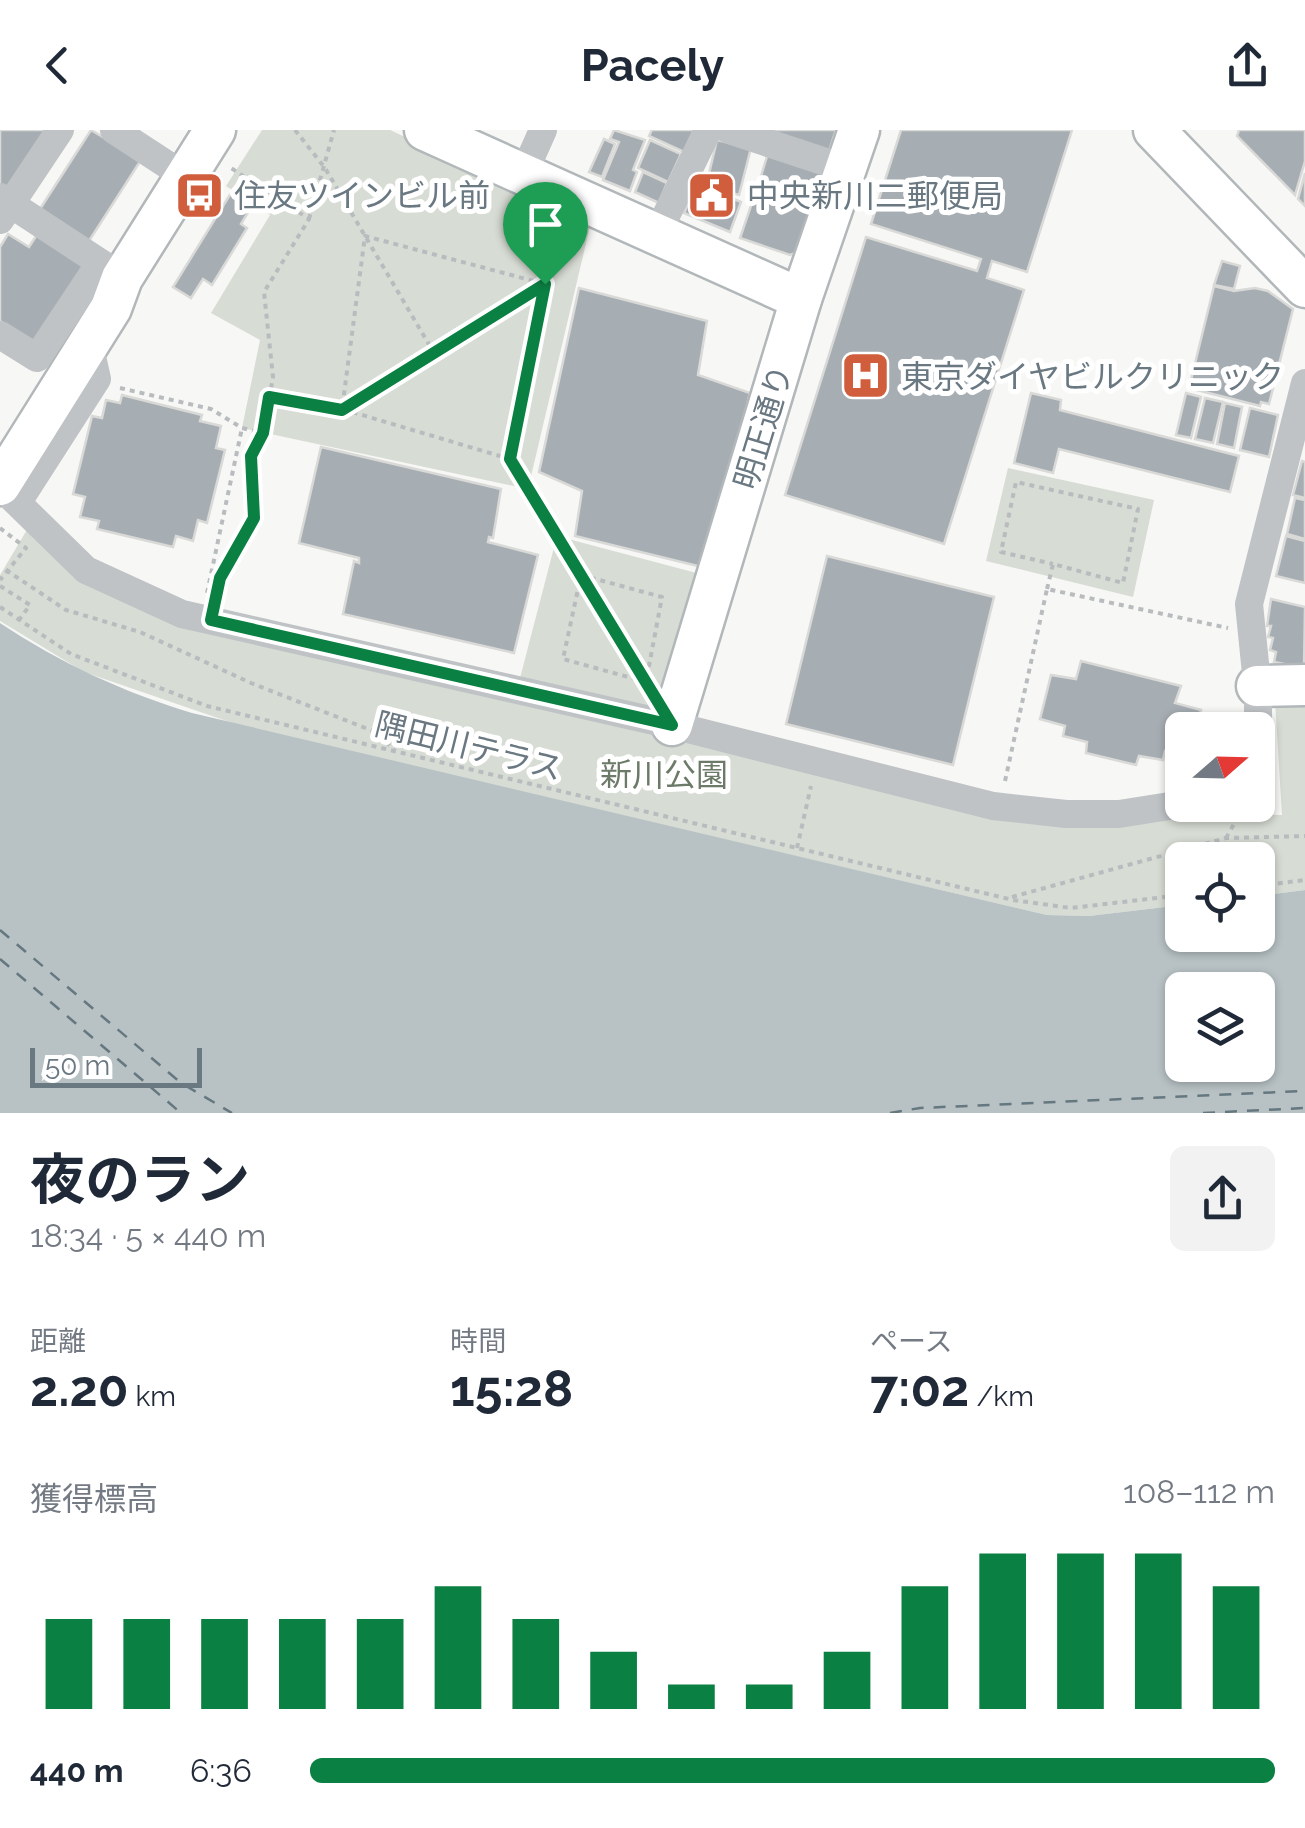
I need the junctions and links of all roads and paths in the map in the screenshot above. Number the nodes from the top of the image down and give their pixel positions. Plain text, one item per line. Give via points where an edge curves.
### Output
1 (60, 130) edge
2 (114, 130) edge
3 (295, 130) edge
4 (334, 130) edge
5 (426, 130) edge
6 (543, 130) edge
7 (708, 130) edge
8 (729, 130) edge
9 (860, 130) edge
10 (1154, 130) edge
11 (1191, 130) edge
12 (221, 148) edge
13 (325, 168) junction
14 (847, 169) junction
15 (523, 175) junction
16 (186, 177) junction
17 (560, 191) junction
18 (4, 207) edge
19 (309, 219) junction
20 (658, 234) junction
21 (365, 236) junction
22 (1305, 247) edge
23 (111, 270) junction
24 (545, 284) junction
25 (1305, 287) edge
26 (802, 299) junction
27 (0, 335) edge
28 (434, 352) junction
29 (73, 372) junction
30 (1305, 383) edge
31 (269, 397) junction
32 (342, 410) junction
33 (242, 428) junction
34 (263, 433) junction
35 (0, 452) edge
36 (510, 459) junction
37 (6, 491) edge
38 (0, 528) edge
39 (1053, 564) junction
40 (6, 570) junction
41 (581, 575) junction
42 (0, 583) edge
43 (1047, 590) junction
44 (0, 607) edge
45 (206, 619) junction
46 (20, 620) junction
47 (1252, 634) junction
48 (646, 682) junction
49 (1305, 685) edge
50 (1257, 686) junction
51 (1257, 712) edge
52 (672, 725) junction
53 (395, 751) junction
54 (816, 762) junction
55 (1165, 807) edge
56 (999, 808) junction
57 (1235, 822) edge
58 (1305, 836) edge
59 (1226, 838) junction
60 (797, 848) junction
61 (1305, 880) edge
62 (1275, 884) edge
63 (1165, 896) edge
64 (1008, 899) junction

1 - 18 street
2 - 16 street
3 - 13 path
4 - 13 path
5 - 15 street
6 - 15 street
7 - 20 street
8 - 14 street
9 - 14 street, 明正通り
10 - 25 street
11 - 22 street
12 - 16 street
12 - 19 path
13 - 19 path
13 - 21 path
14 - 26 street, 明正通り
15 - 17 street
16 - 23 street
17 - 20 street
17 - 24 path
18 - 23 street
19 - 31 path via 264,292
20 - 26 street
21 - 24 path
21 - 28 path
21 - 32 path
23 - 27 street via 37,358
23 - 29 street
23 - 29 street via 111,308
24 - 28 path
24 - 36 path
26 - 52 street, 明正通り
28 - 32 path
29 - 33 path via 212,409
29 - 35 street
29 - 37 street
30 - 47 street via 1249,604
31 - 32 path
31 - 34 path
32 - 36 path
33 - 34 path
33 - 45 path
34 - 45 path via 251,456 254,518
36 - 41 path
37 - 45 street via 86,570
38 - 40 path via 26,548
39 - 39 path via 1123,583 1138,509 1016,482 1001,552
39 - 43 path
40 - 42 path
40 - 53 path via 66,610 140,632 378,733
41 - 48 path
41 - 48 path via 662,597
41 - 48 path via 563,659
42 - 46 path via 30,605
43 - 47 path
43 - 56 path
44 - 46 path, 隅田川テラス
45 - 52 street
46 - 53 path, 隅田川テラス via 71,654 206,706
47 - 50 street
48 - 52 path
49 - 50 street
50 - 51 street
52 - 54 street
53 - 60 path, 隅田川テラス
54 - 56 street
54 - 60 path
55 - 56 street via 1119,814
57 - 59 path
58 - 59 path
59 - 64 path
60 - 64 path, 隅田川テラス
61 - 62 path
63 - 64 path, 隅田川テラス via 1072,908

